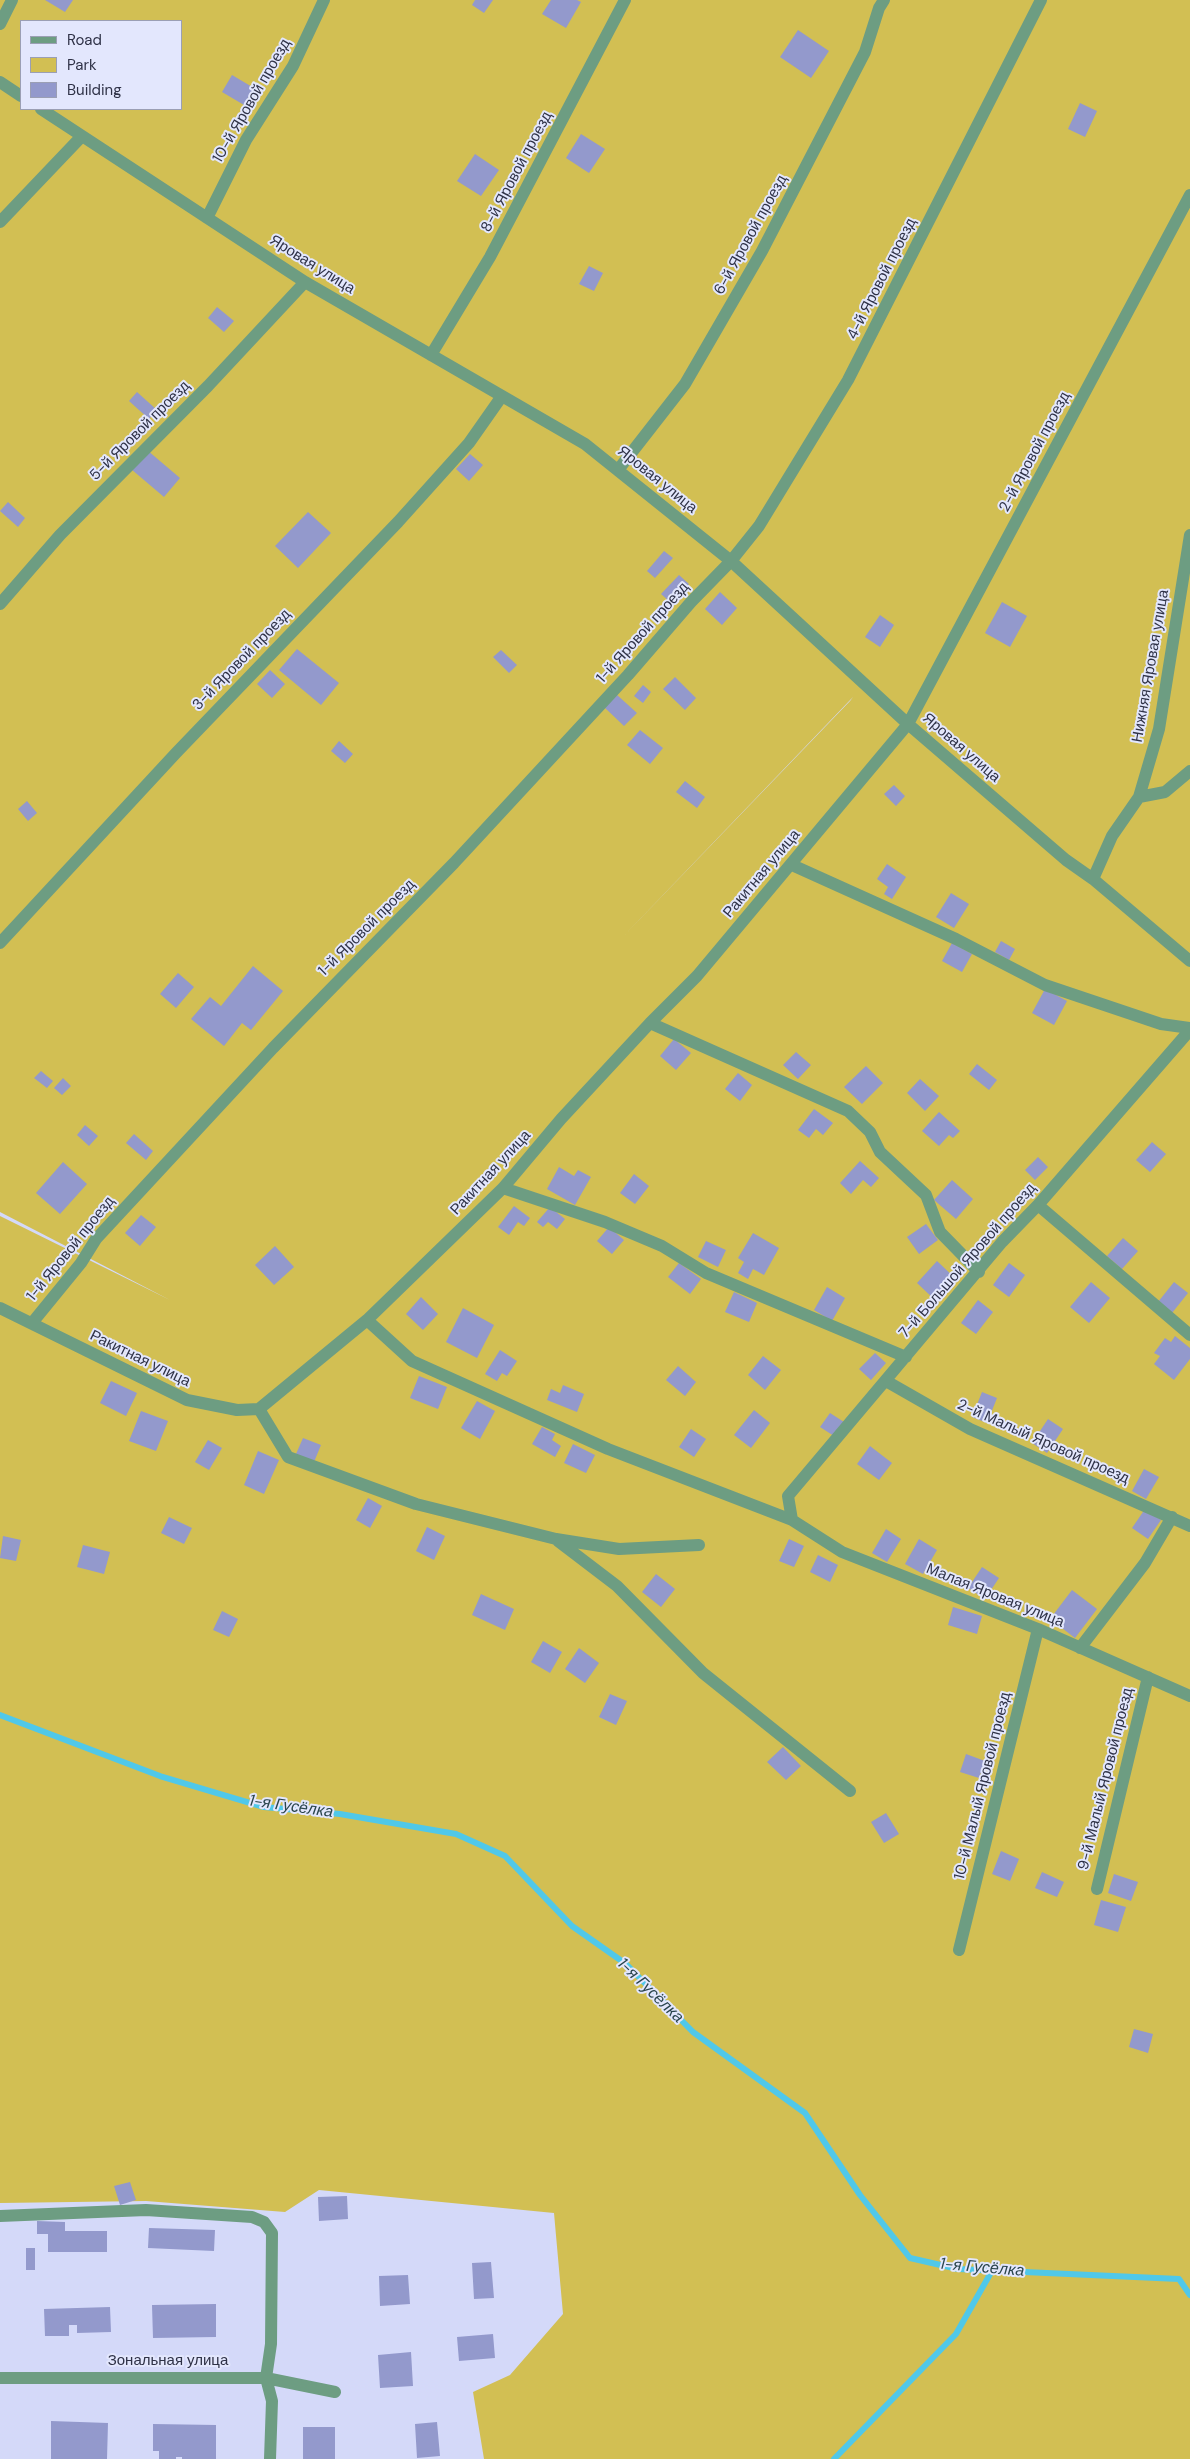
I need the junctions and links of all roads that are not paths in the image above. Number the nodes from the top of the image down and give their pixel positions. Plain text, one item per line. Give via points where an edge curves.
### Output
1 (12, 0) edge
2 (324, 0) edge
3 (625, 0) edge
4 (884, 0) edge
5 (1041, 0) edge
6 (0, 24) edge
7 (0, 82) edge
8 (20, 95) edge
9 (43, 110) edge
10 (82, 136) junction
11 (1190, 195) edge
12 (206, 218) junction
13 (0, 222) edge
14 (305, 282) junction
15 (431, 355) junction
16 (502, 396) junction
17 (618, 470) junction
18 (1190, 535) edge
19 (1188, 560) edge
20 (731, 561) junction
21 (0, 604) edge
22 (908, 724) junction
23 (1190, 771) edge
24 (1139, 796) junction
25 (792, 865) junction
26 (1093, 879) junction
27 (0, 943) edge
28 (1190, 961) edge
29 (650, 1023) junction
30 (1190, 1029) edge
31 (503, 1188) junction
32 (1038, 1205) junction
33 (979, 1272) junction
34 (0, 1308) edge
35 (367, 1320) junction
36 (32, 1323) junction
37 (1190, 1335) edge
38 (906, 1357) junction
39 (886, 1381) junction
40 (259, 1408) junction
41 (1172, 1517) junction
42 (792, 1520) junction
43 (1190, 1526) edge
44 (556, 1539) junction
45 (699, 1545) dead end
46 (1038, 1629) junction
47 (1080, 1648) junction
48 (1148, 1678) junction
49 (1190, 1696) edge
50 (850, 1791) dead end
51 (1097, 1889) dead end
52 (959, 1950) dead end
53 (0, 2216) edge
54 (0, 2378) edge
55 (266, 2378) junction
56 (335, 2392) dead end
57 (270, 2459) edge

1 - 6 street
2 - 12 street, 10-й Яровой проезд via 293,66 246,140
3 - 15 street, 8-й Яровой проезд via 490,257
4 - 17 street, 6-й Яровой проезд via 865,52 762,251 685,384
5 - 20 street, 4-й Яровой проезд via 848,380 759,526
7 - 8 street
9 - 10 street, Яровая улица
10 - 12 street, Яровая улица
10 - 13 street
11 - 22 street, 2-й Яровой проезд
12 - 14 street, Яровая улица
14 - 15 street, Яровая улица
14 - 21 street, 5-й Яровой проезд via 208,386 60,535
15 - 16 street, Яровая улица
16 - 17 street, Яровая улица via 585,444
16 - 27 street, 3-й Яровой проезд via 469,443 398,522 176,753
17 - 20 street, Яровая улица
18 - 19 street, Нижняя Яровая улица
19 - 24 street, Нижняя Яровая улица via 1160,729
20 - 22 street, Яровая улица
20 - 36 street, 1-й Яровой проезд via 454,864 273,1048 96,1239 81,1263
22 - 25 street, Ракитная улица
22 - 26 street, Яровая улица via 1066,860
23 - 24 street via 1165,792
24 - 26 street, Нижняя Яровая улица via 1112,836
25 - 29 street, Ракитная улица via 697,976
25 - 30 street via 956,939 1045,985 1161,1024
26 - 28 street, Яровая улица
29 - 31 street, Ракитная улица via 561,1119
29 - 33 street via 848,1111 870,1132 880,1152 926,1195 940,1232
30 - 32 street, 7-й Большой Яровой проезд
31 - 35 street, Ракитная улица
31 - 38 street via 654,1242 706,1273
32 - 33 street, 7-й Большой Яровой проезд via 1002,1242
32 - 37 street
33 - 38 street, 7-й Большой Яровой проезд
34 - 36 street, Ракитная улица
35 - 40 street, Ракитная улица
35 - 42 street, Малая Яровая улица via 412,1361 608,1449
36 - 40 street, Ракитная улица via 187,1400 237,1410
38 - 39 street, 7-й Большой Яровой проезд
39 - 41 street, 2-й Малый Яровой проезд via 970,1429
39 - 42 street, 7-й Большой Яровой проезд via 788,1496
40 - 44 street via 288,1457 416,1504
41 - 43 street, 2-й Малый Яровой проезд
41 - 47 street via 1145,1563
42 - 46 street, Малая Яровая улица via 842,1552
44 - 45 street via 619,1549
44 - 50 street via 617,1586 703,1673
46 - 47 street, Малая Яровая улица
46 - 52 street, 10-й Малый Яровой проезд
47 - 48 street, Малая Яровая улица
48 - 49 street, Малая Яровая улица
48 - 51 street, 9-й Малый Яровой проезд
53 - 55 street via 146,2210 252,2217 264,2222 272,2233 272,2344
54 - 55 street, Зональная улица
55 - 56 street, Зональная улица
55 - 57 street via 272,2401

